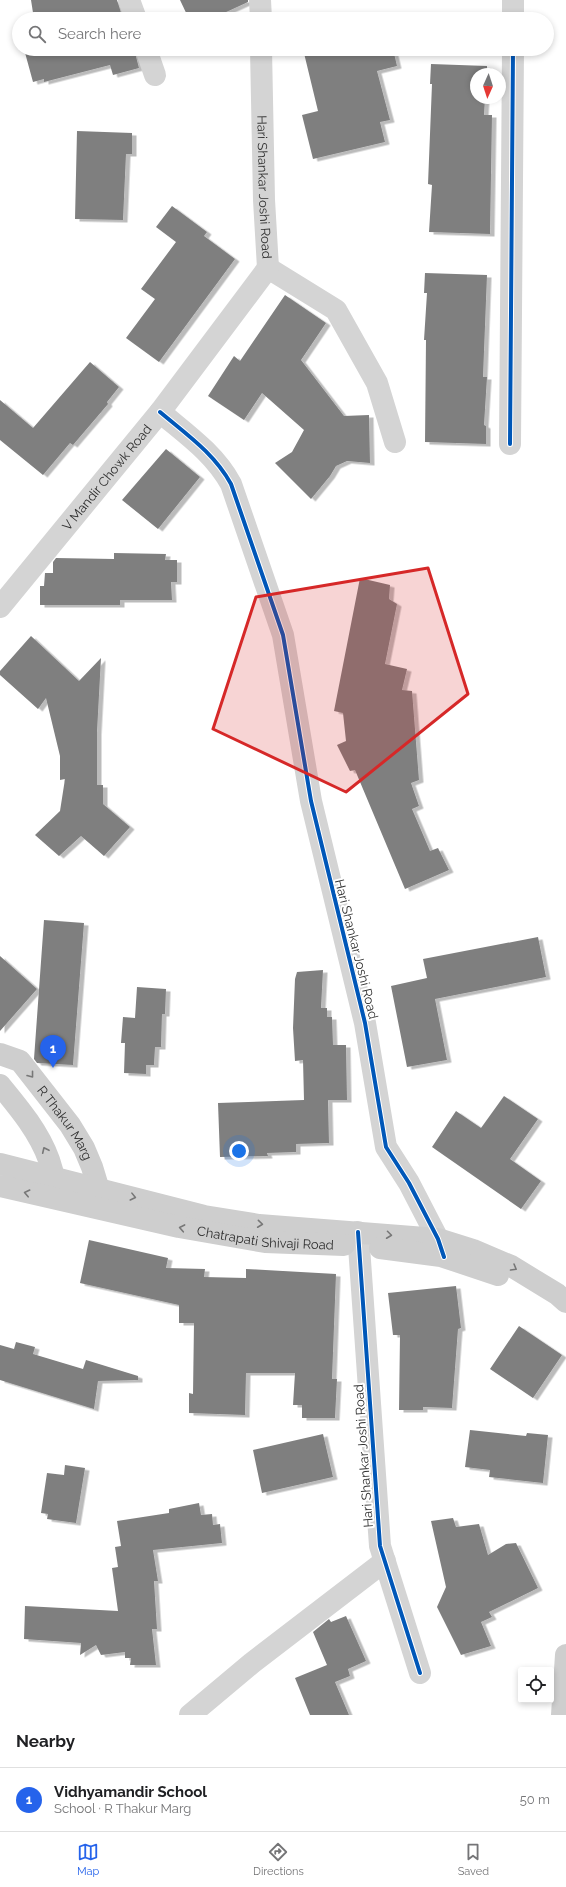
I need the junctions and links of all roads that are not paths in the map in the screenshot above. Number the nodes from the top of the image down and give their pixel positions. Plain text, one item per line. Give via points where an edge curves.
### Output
1 (130, 0) edge
2 (260, 0) edge
3 (513, 0) edge
4 (134, 12) edge
5 (261, 12) edge
6 (513, 12) edge
7 (148, 56) edge
8 (261, 56) edge
9 (513, 56) edge
10 (155, 75) dead end
11 (268, 268) junction
12 (160, 412) junction
13 (395, 442) dead end
14 (510, 444) dead end
15 (0, 607) edge
16 (0, 1054) edge
17 (0, 1085) edge
18 (0, 1164) edge
19 (54, 1178) junction
20 (0, 1186) edge
21 (99, 1189) junction
22 (61, 1201) junction
23 (106, 1211) junction
24 (358, 1239) junction
25 (441, 1248) junction
26 (566, 1302) edge
27 (566, 1319) edge
28 (385, 1561) junction
29 (566, 1655) edge
30 (420, 1673) dead end
31 (190, 1715) edge
32 (562, 1715) edge

1 - 4 street
2 - 5 street
3 - 6 street
7 - 10 street
8 - 11 street, Hari Shankar Joshi Road
9 - 14 street
11 - 12 street, V Mandir Chowk Road
11 - 13 street, Hari Shankar Joshi Road via 336,310 377,383
12 - 15 street, V Mandir Chowk Road
12 - 25 street, Hari Shankar Joshi Road via 210,454 223,468 232,484 283,634 311,802 365,1023 386,1147 409,1183
16 -> 21 main road, R Thakur Marg via 20,1061 70,1125 84,1148
19 -> 17 main road via 40,1140 26,1117
18 - 19 main road
19 - 21 main road
19 - 22 main road
22 -> 20 main road, Chatrapati Shivaji Road
21 - 23 main road, R Thakur Marg
21 -> 24 main road via 204,1216
22 - 23 main road, Chatrapati Shivaji Road
24 -> 23 main road, Chatrapati Shivaji Road via 265,1242
24 - 25 main road
24 - 28 street, Hari Shankar Joshi Road via 380,1546
25 -> 26 main road via 473,1250 511,1266
25 - 27 main road via 492,1272 540,1300
28 - 30 street, Hari Shankar Joshi Road
28 - 31 street
29 - 32 main road

